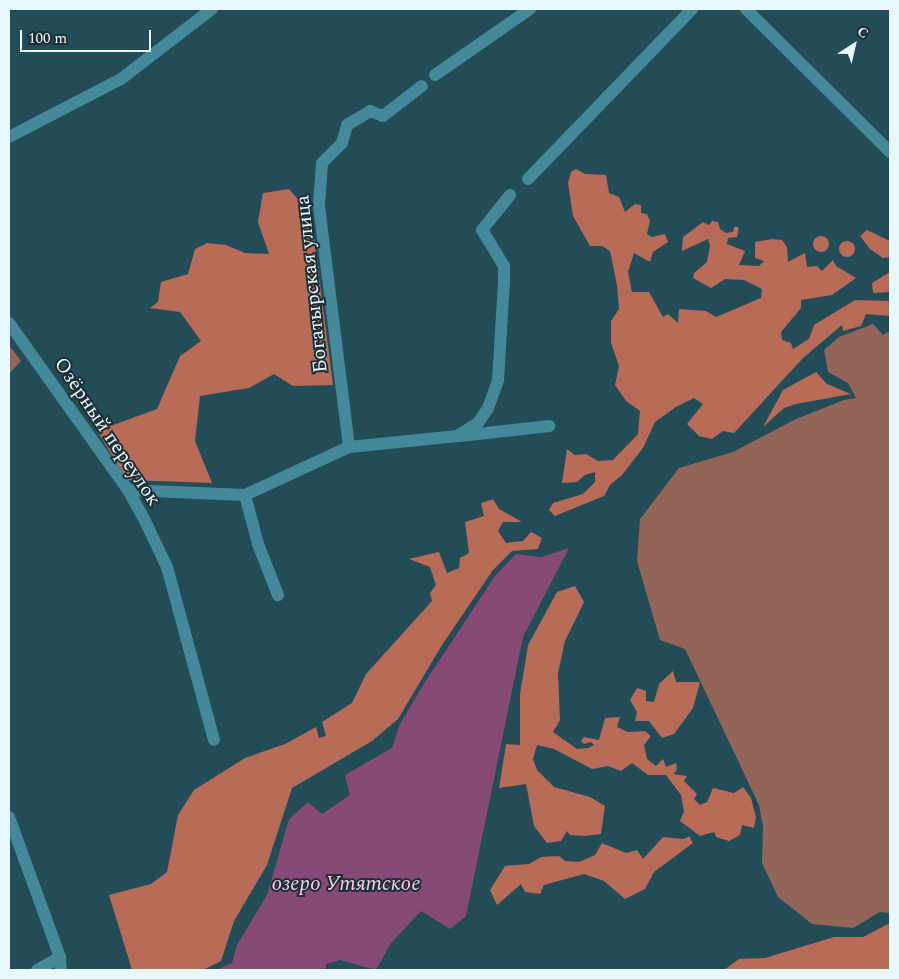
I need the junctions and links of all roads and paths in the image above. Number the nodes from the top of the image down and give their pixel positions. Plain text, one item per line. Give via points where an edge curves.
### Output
1 (212, 9) edge
2 (530, 9) edge
3 (692, 9) edge
4 (746, 9) edge
5 (435, 75) dead end
6 (422, 86) dead end
7 (9, 137) edge
8 (890, 152) edge
9 (528, 179) dead end
10 (510, 195) dead end
11 (9, 323) edge
12 (549, 426) dead end
13 (457, 436) junction
14 (348, 447) junction
15 (128, 490) junction
16 (245, 495) junction
17 (278, 595) dead end
18 (214, 740) dead end
19 (9, 817) edge
20 (61, 964) edge
21 (37, 970) edge

1 - 7 street via 121,79
2 - 5 street
3 - 9 street
4 - 8 street
6 - 14 street, Богатырская улица via 383,116 370,111 348,126 342,143 322,163 319,205
10 - 13 street via 482,230 504,266 498,380 488,408 478,423
11 - 15 street, Озёрный переулок
12 - 13 street
13 - 14 street
14 - 16 street
15 - 16 street
15 - 18 street, Озёрный переулок via 167,567
16 - 17 street via 258,544
19 - 20 street
20 - 21 street

